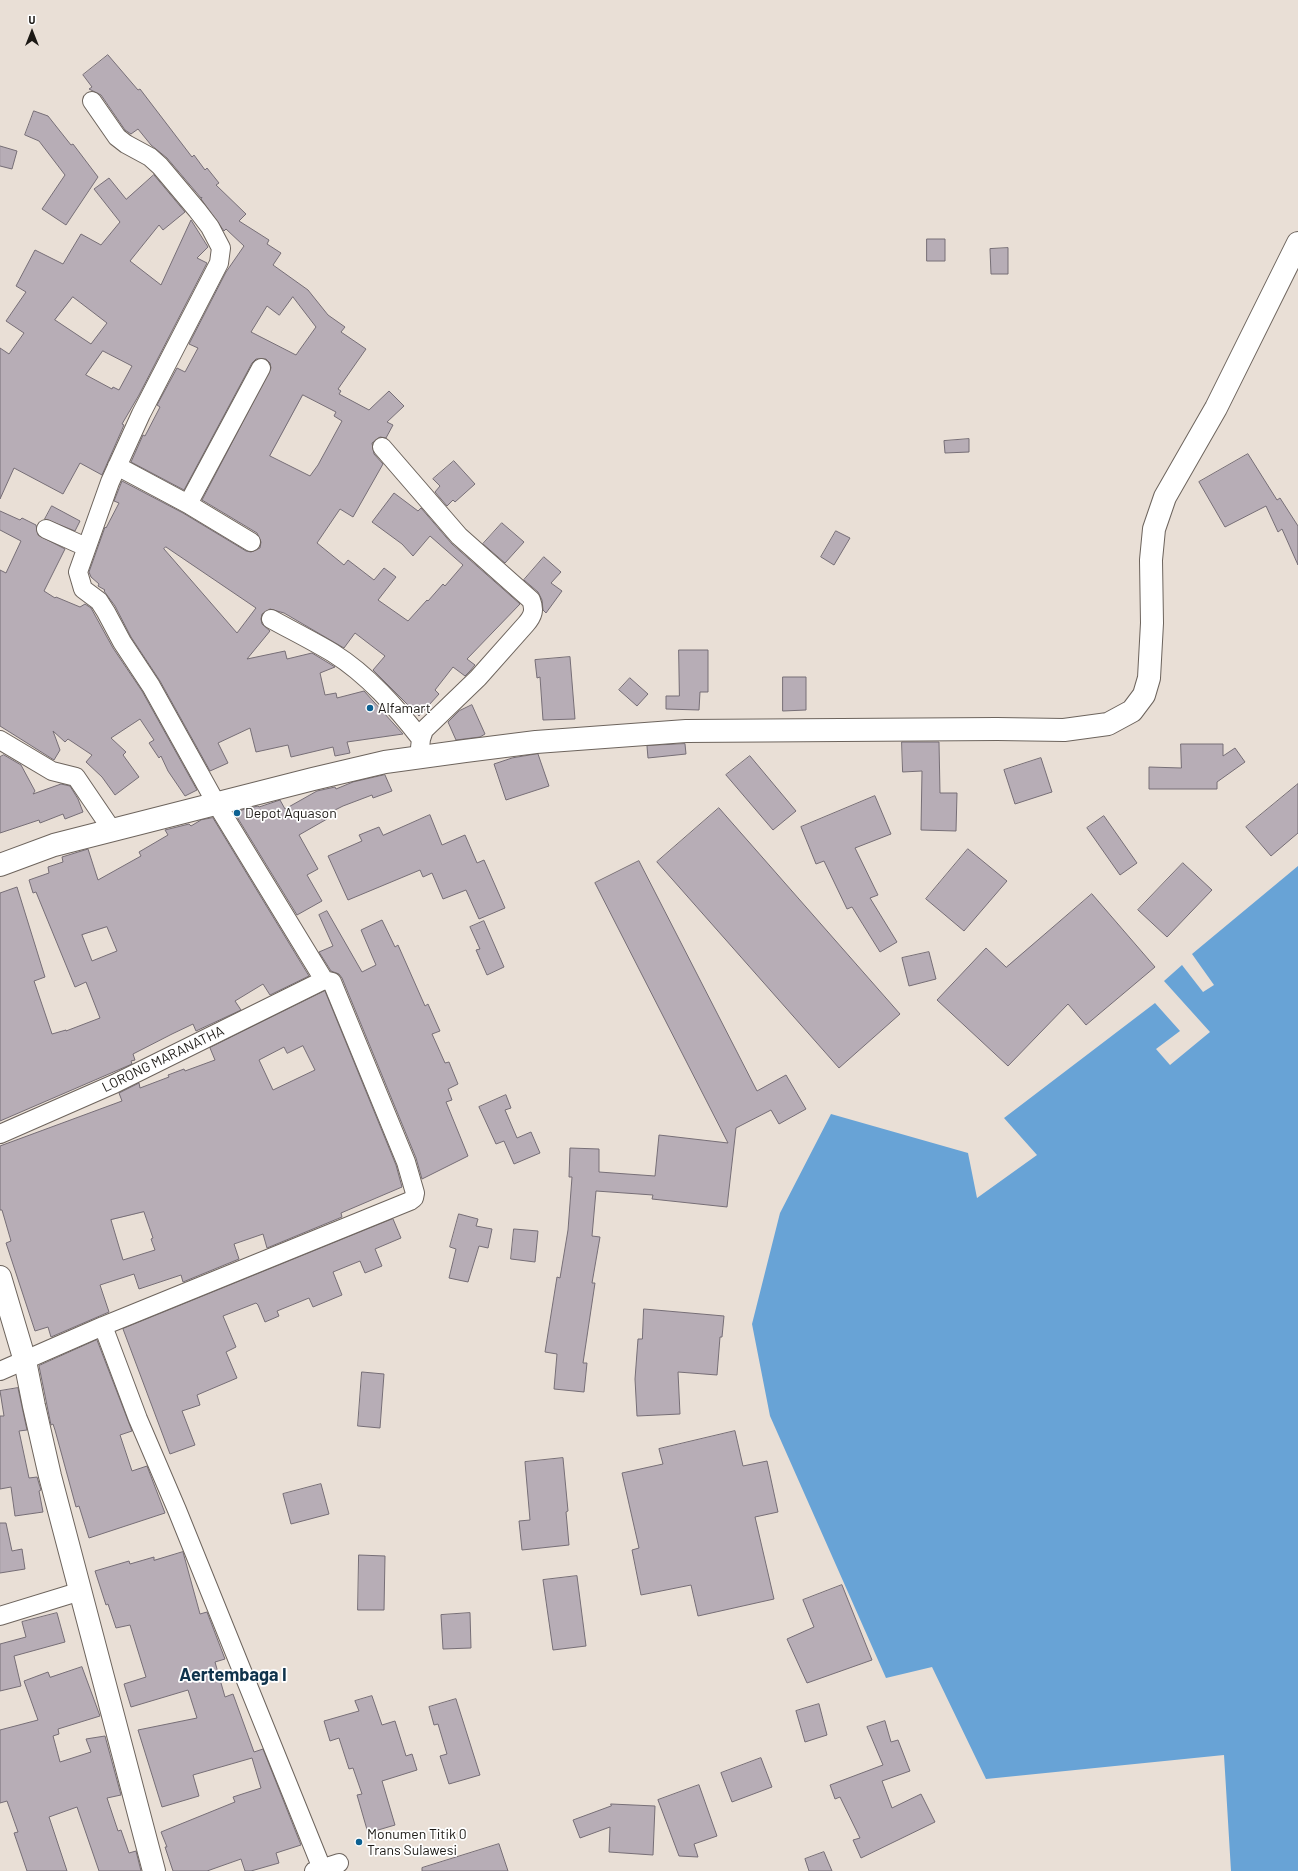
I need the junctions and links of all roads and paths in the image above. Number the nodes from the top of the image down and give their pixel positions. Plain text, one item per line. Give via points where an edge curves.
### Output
1 (92, 100) dead end
2 (1298, 243) edge
3 (261, 368) dead end
4 (382, 447) dead end
5 (117, 466) junction
6 (188, 504) junction
7 (46, 529) dead end
8 (251, 542) dead end
9 (86, 548) junction
10 (271, 619) dead end
11 (0, 740) edge
12 (420, 748) junction
13 (216, 803) junction
14 (112, 830) junction
15 (0, 865) edge
16 (324, 980) junction
17 (0, 1134) edge
18 (0, 1277) edge
19 (103, 1326) junction
20 (25, 1361) junction
21 (0, 1371) edge
22 (81, 1591) junction
23 (0, 1616) edge
24 (325, 1868) edge
25 (154, 1871) edge

1 - 5 street via 117,137 160,166 210,227 221,248 219,263
2 - 12 street via 1216,408 1165,496 1154,530 1151,560 1150,678 1144,695 1132,711 1108,724 1064,730 686,731
3 - 6 street
4 - 12 street via 459,536 531,600 534,611 533,616 478,678 424,730
5 - 6 street
5 - 9 street
6 - 8 street
7 - 9 street
9 - 13 street via 78,572 83,589 98,601 106,612 151,686
10 - 12 street via 333,653 370,681 404,717
11 - 14 street via 52,771 76,777
12 - 13 street via 385,762
13 - 14 street
13 - 16 street
14 - 15 street via 54,845
16 - 17 street, LORONG MARANATHA via 114,1084
16 - 19 street via 332,982 338,993 406,1162 413,1182 414,1198
18 - 20 street
19 - 20 street
19 - 24 street via 138,1419
20 - 21 street
20 - 22 street via 50,1476
22 - 23 street
22 - 25 street

